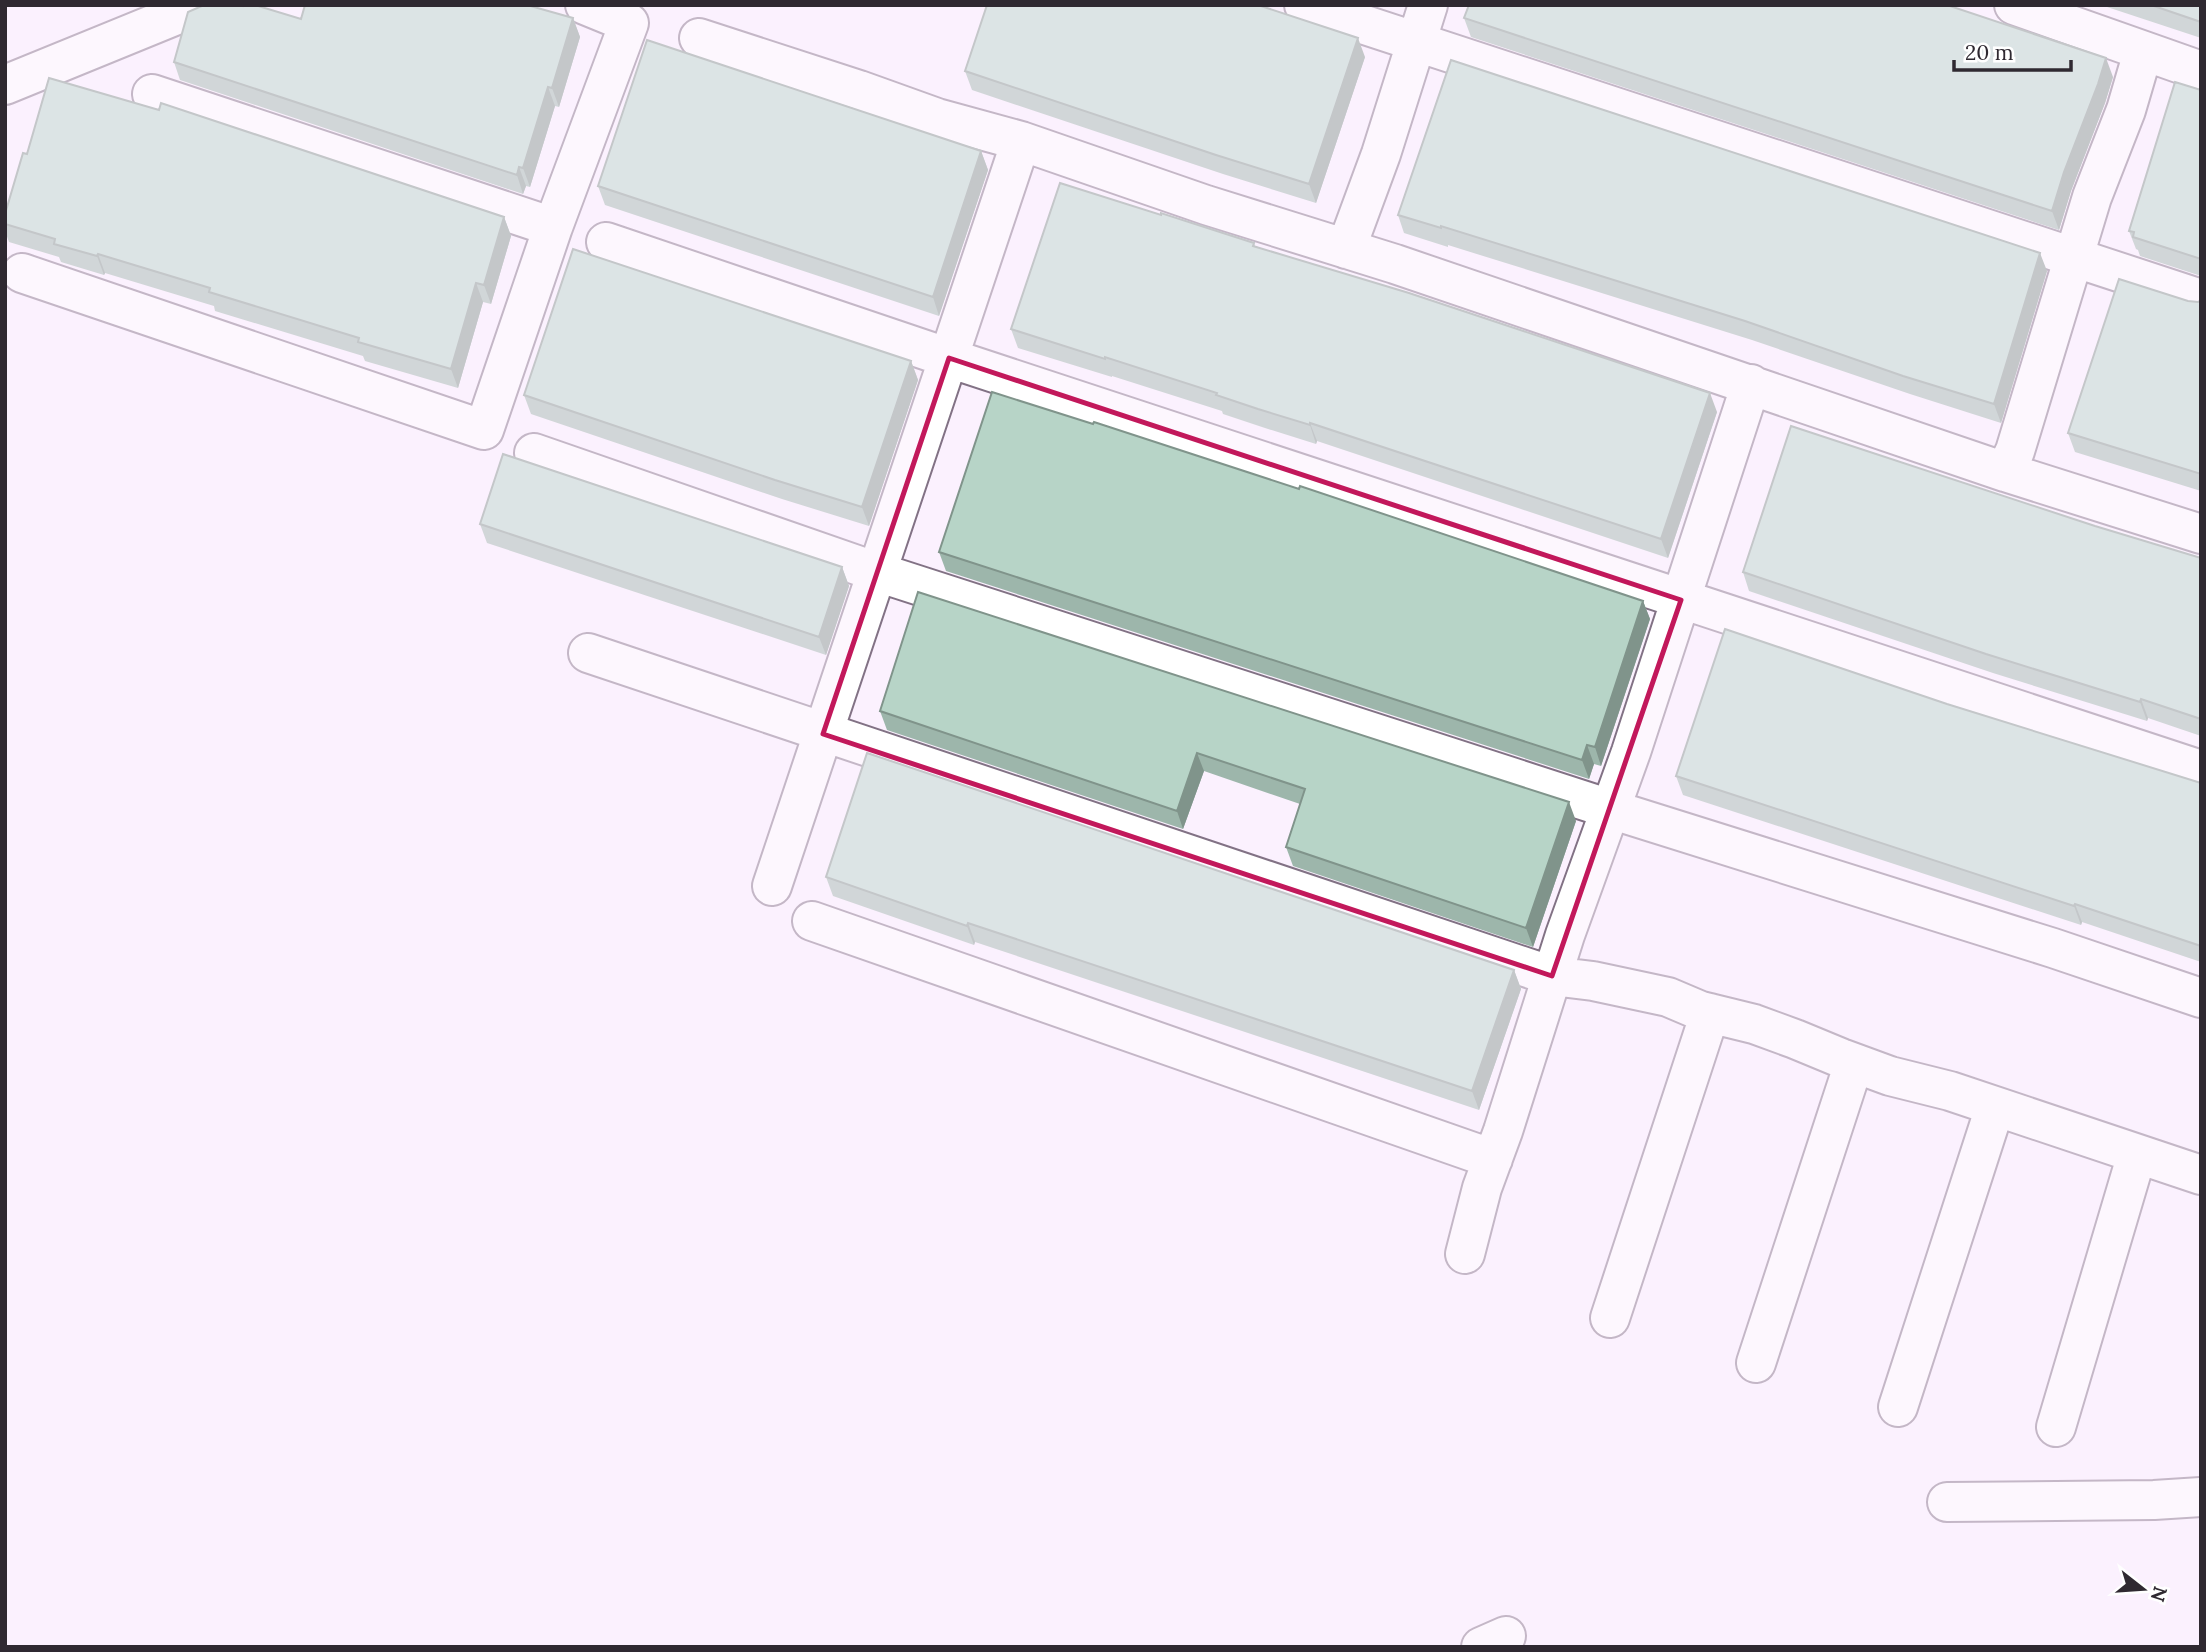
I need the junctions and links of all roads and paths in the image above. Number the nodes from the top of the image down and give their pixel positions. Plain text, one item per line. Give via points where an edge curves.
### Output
1 (201, 5) edge
2 (585, 5) edge
3 (1304, 5) edge
4 (1427, 5) edge
5 (2014, 5) edge
6 (699, 38) dead end
7 (1415, 41) junction
8 (2143, 52) junction
9 (2201, 71) edge
10 (5, 85) edge
11 (152, 94) dead end
12 (1021, 141) junction
13 (553, 228) junction
14 (606, 242) dead end
15 (1346, 249) junction
16 (2073, 258) junction
17 (22, 273) dead end
18 (2201, 299) edge
19 (948, 358) junction
20 (1751, 384) junction
21 (534, 453) dead end
22 (2005, 472) junction
23 (2201, 534) edge
24 (877, 572) junction
25 (1681, 600) junction
26 (588, 653) dead end
27 (823, 734) junction
28 (2201, 770) edge
29 (1610, 809) junction
30 (772, 886) dead end
31 (812, 920) dead end
32 (1552, 976) junction
33 (2201, 998) edge
34 (1710, 1013) junction
35 (1854, 1063) junction
36 (1995, 1107) junction
37 (2137, 1154) junction
38 (1493, 1159) junction
39 (2201, 1175) edge
40 (1465, 1254) dead end
41 (1610, 1318) dead end
42 (1756, 1363) dead end
43 (1898, 1408) dead end
44 (2056, 1427) dead end
45 (2201, 1497) edge
46 (1947, 1502) dead end

1 - 10 street
2 - 13 street via 629,23
3 - 7 street
4 - 7 street
5 - 8 street
6 - 12 street via 937,118
7 - 15 street
7 - 16 street
8 - 9 street
8 - 16 street
11 - 13 street
12 - 15 street
12 - 19 street
13 - 17 street via 484,430
14 - 19 street
15 - 20 street
16 - 18 street
16 - 22 street
19 - 24 street
19 - 25 street
20 - 22 street
20 - 25 street
21 - 24 street
22 - 23 street
24 - 27 street
24 - 29 street
25 - 28 street
25 - 29 street
26 - 27 street
27 - 30 street
27 - 32 street
29 - 32 street
29 - 33 street
31 - 38 street
32 - 34 street via 1668,997
32 - 38 street
34 - 35 street via 1754,1024
34 - 41 street
35 - 36 street
35 - 42 street
36 - 37 street
36 - 43 street
37 - 39 street
37 - 44 street
38 - 40 street
45 - 46 street

